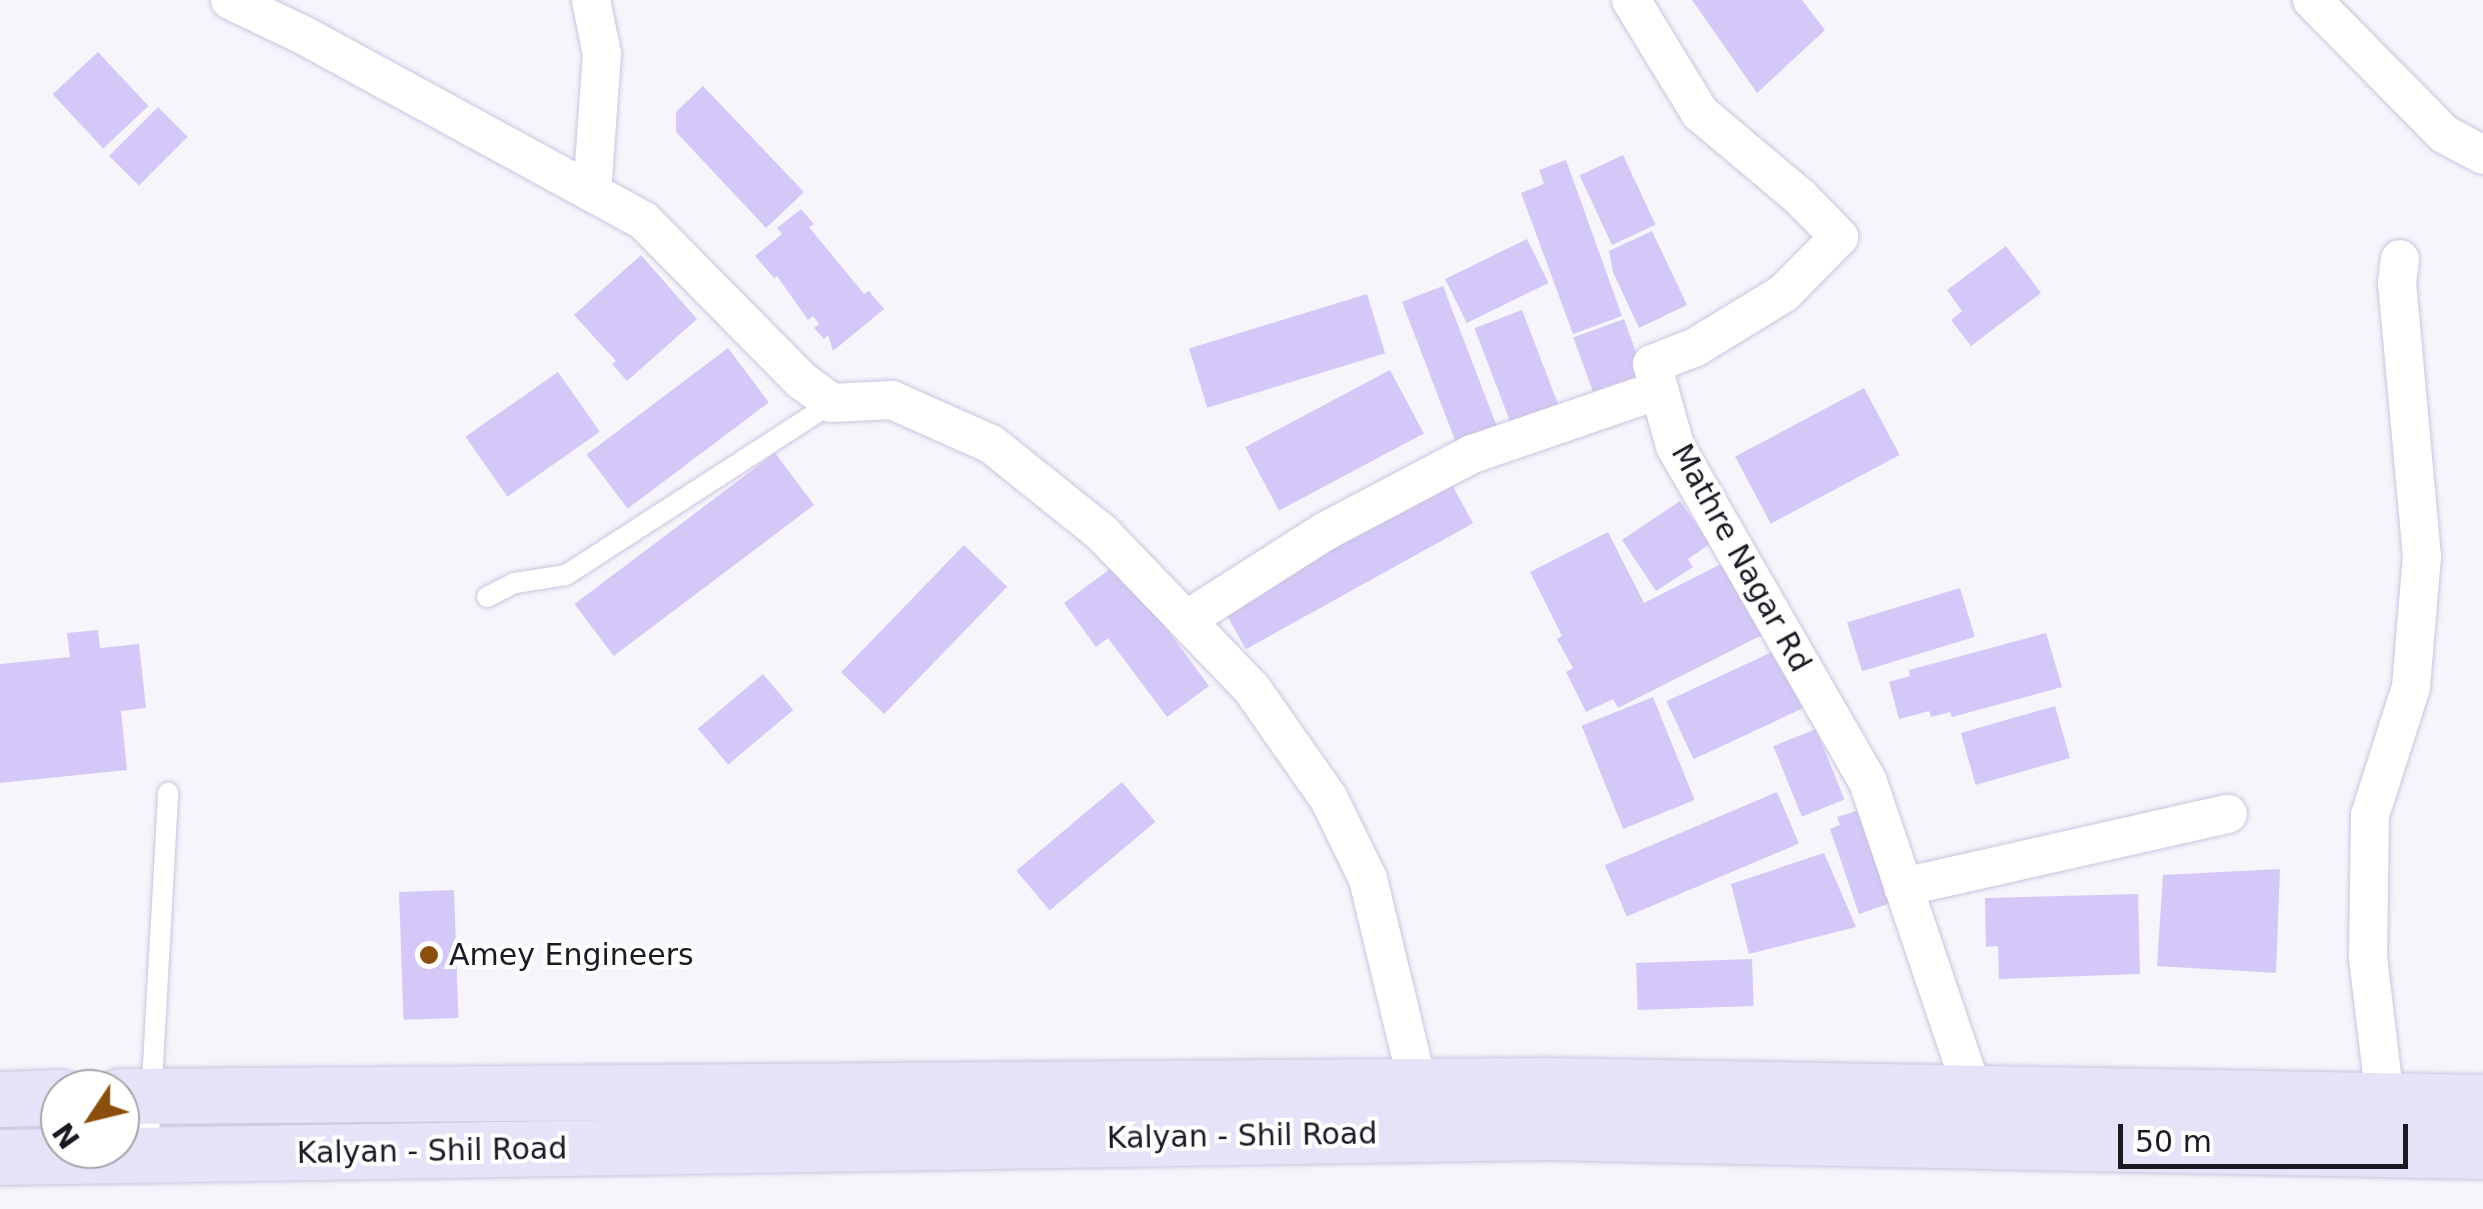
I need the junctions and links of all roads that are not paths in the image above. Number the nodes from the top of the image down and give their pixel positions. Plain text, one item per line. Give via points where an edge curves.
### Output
1 (230, 0) edge
2 (591, 0) edge
3 (1632, 0) edge
4 (2312, 0) edge
5 (2483, 155) edge
6 (592, 192) junction
7 (2400, 259) dead end
8 (1659, 390) junction
9 (832, 403) junction
10 (488, 597) dead end
11 (1186, 620) junction
12 (168, 793) dead end
13 (2228, 814) dead end
14 (1904, 887) junction
15 (138, 1069) edge
16 (1972, 1090) junction
17 (140, 1096) edge
18 (40, 1098) edge
19 (0, 1099) edge
20 (2385, 1100) junction
21 (2483, 1102) edge
22 (1416, 1110) junction
23 (140, 1119) edge
24 (2483, 1151) edge
25 (148, 1156) junction
26 (0, 1157) edge

1 - 6 street
2 - 6 street via 602,54
3 - 8 street via 1700,113 1839,237 1784,293 1696,347 1652,364
4 - 5 street via 2444,134
6 - 9 street via 644,221 802,382
7 - 20 street via 2422,557 2411,687 2370,816 2368,957
8 - 11 street via 1472,454 1324,532
8 - 14 street, Mathre Nagar Rd via 1675,446 1868,782
9 - 10 lane via 566,574 515,582
9 - 11 street via 892,400 992,444 1102,534
11 - 22 street via 1252,689 1330,799 1368,879
12 - 15 lane
13 - 14 street
14 - 16 street, Mathre Nagar Rd
16 - 20 main road, Kalyan - Shil Road
16 - 22 main road, Kalyan - Shil Road
17 - 22 main road, Kalyan - Shil Road
18 - 19 main road
20 - 21 main road, Kalyan - Shil Road
22 - 24 main road, Kalyan - Shil Road via 1986,1138
22 - 25 main road, Kalyan - Shil Road
23 - 25 lane
25 - 26 main road, Kalyan - Shil Road

